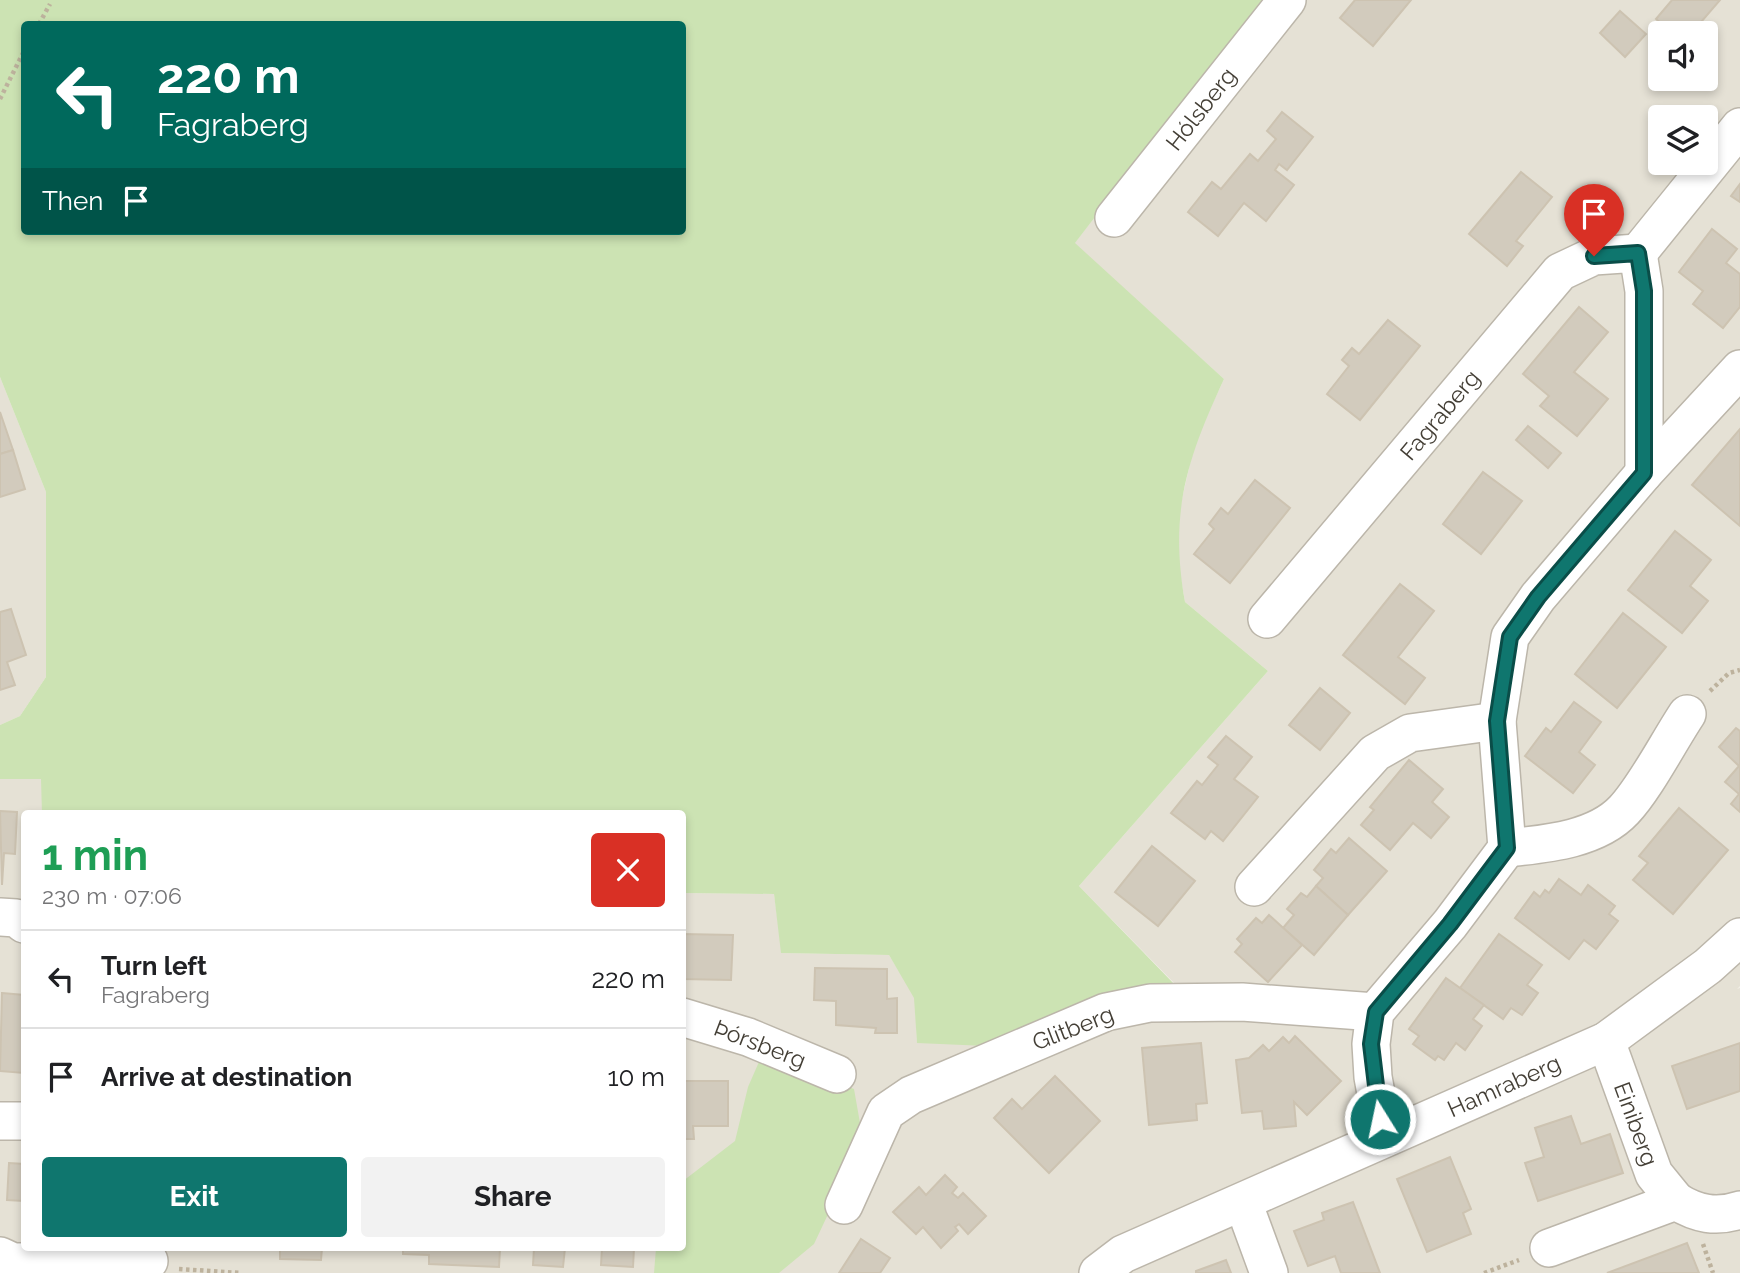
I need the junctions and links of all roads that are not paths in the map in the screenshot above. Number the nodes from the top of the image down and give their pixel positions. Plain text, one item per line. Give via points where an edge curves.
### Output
1 (1287, 0) edge
2 (1740, 127) edge
3 (1114, 218) dead end
4 (1638, 253) junction
5 (1740, 369) edge
6 (1644, 473) junction
7 (1267, 619) dead end
8 (1687, 714) dead end
9 (1497, 721) junction
10 (1507, 848) junction
11 (1254, 887) dead end
12 (0, 917) edge
13 (21, 921) edge
14 (1740, 937) edge
15 (1376, 1012) junction
16 (686, 1018) edge
17 (1606, 1041) junction
18 (837, 1074) dead end
19 (0, 1121) edge
20 (21, 1122) edge
21 (1384, 1138) junction
22 (1676, 1201) junction
23 (1243, 1202) junction
24 (844, 1205) dead end
25 (1740, 1210) edge
26 (1549, 1248) dead end
27 (0, 1256) edge
28 (149, 1261) road end
29 (1098, 1273) edge
30 (1269, 1273) edge

1 - 3 street, Hólsberg
2 - 4 street
4 - 6 street via 1644,291
4 - 7 street, Fagraberg via 1594,256 1560,272
5 - 6 street
6 - 9 street via 1538,597 1510,637
8 - 10 street via 1623,811 1590,832 1550,844
9 - 10 street
9 - 11 street via 1410,733 1375,753
10 - 15 street
12 - 13 street
14 - 17 street, Hamraberg
15 - 21 street via 1371,1044 1373,1077
15 - 24 street, Glitberg via 1242,1002 1150,1003 1106,1012 911,1095 886,1112
16 - 18 street, Þórsberg via 748,1037
17 - 21 street, Hamraberg
17 - 22 street, Einiberg via 1654,1174
19 - 20 street
21 - 23 street, Hamraberg
22 - 25 street, Einiberg via 1712,1215
22 - 26 street
23 - 29 street, Hamraberg via 1123,1254
23 - 30 street
27 - 28 street via 12,1262

